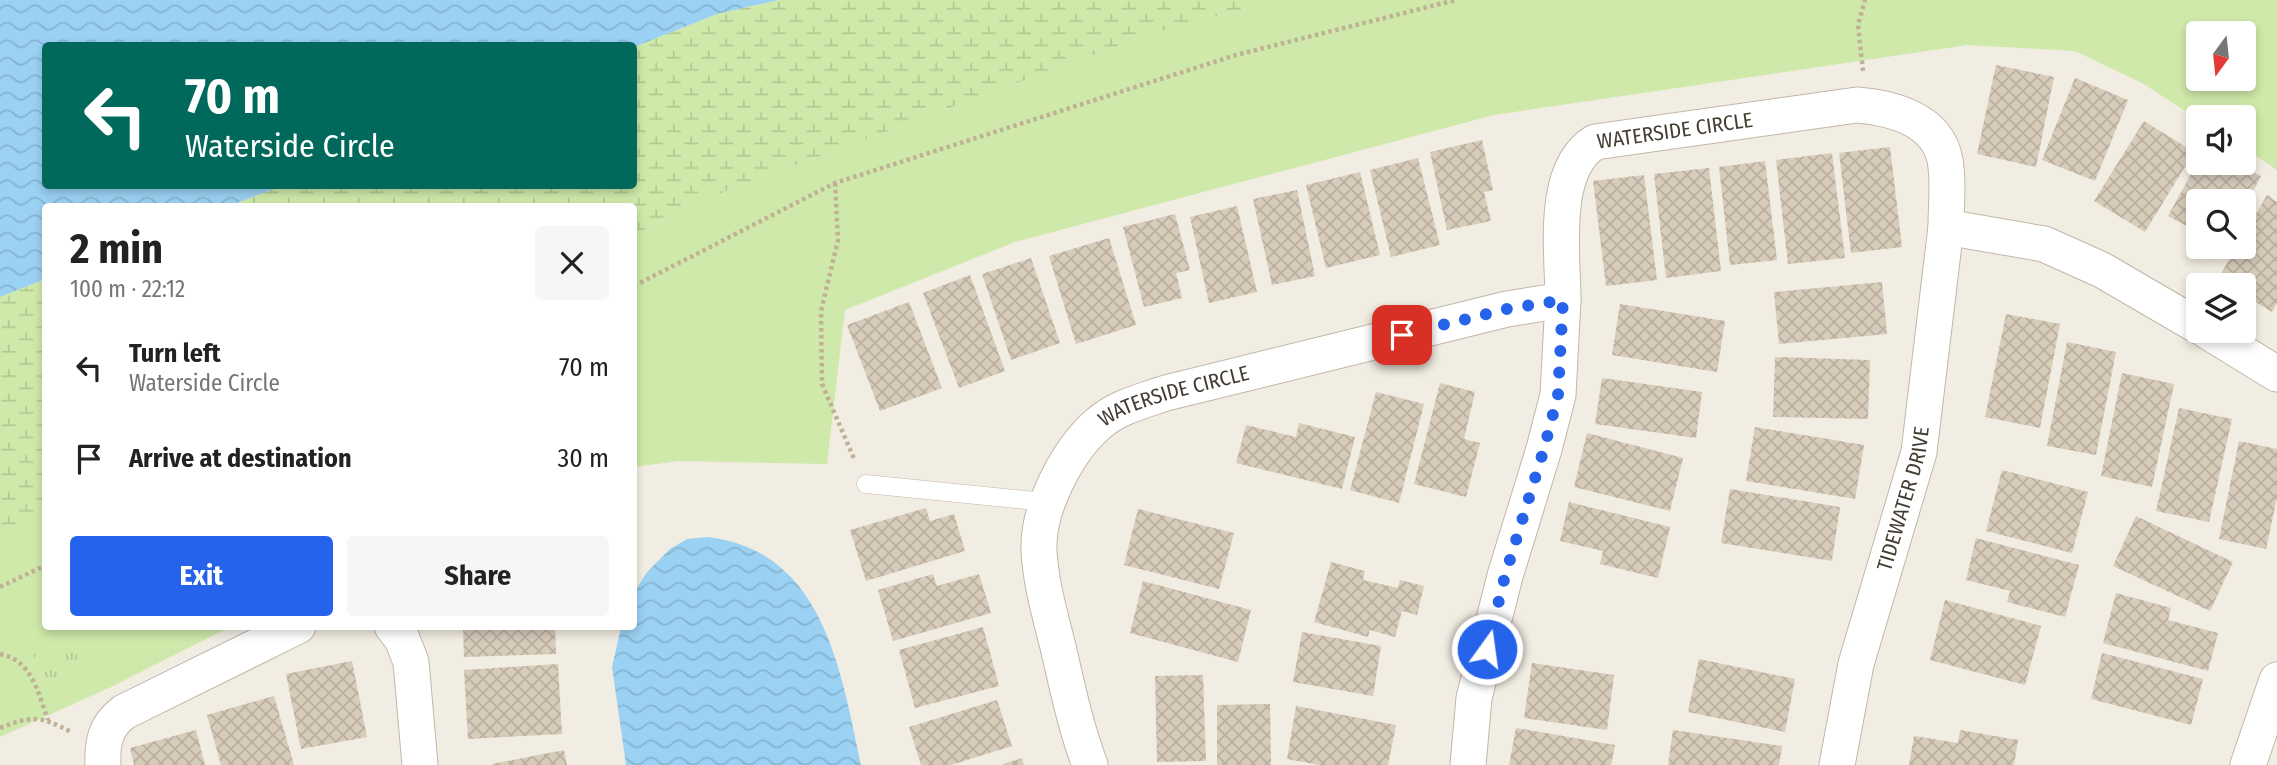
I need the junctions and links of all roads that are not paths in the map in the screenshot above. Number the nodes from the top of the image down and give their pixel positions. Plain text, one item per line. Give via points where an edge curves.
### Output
1 (1946, 227) junction
2 (1563, 300) junction
3 (2186, 319) edge
4 (2227, 343) edge
5 (2277, 374) edge
6 (866, 484) road end
7 (1046, 502) junction
8 (291, 630) edge
9 (395, 630) edge
10 (2277, 680) edge
11 (103, 757) edge
12 (420, 765) edge
13 (1090, 765) edge
14 (1468, 765) edge
15 (1837, 765) edge
16 (2248, 765) edge

1 - 2 street, WATERSIDE CIRCLE via 1942,149 1907,115 1884,107 1857,105 1594,142 1576,159 1566,183
1 - 3 street via 2043,244 2102,270
1 - 15 street, TIDEWATER DRIVE via 1919,452 1856,664
2 - 7 street, WATERSIDE CIRCLE via 1507,309 1166,393 1121,409 1079,444
2 - 14 street via 1558,395 1474,698
4 - 5 street
6 - 7 lane
7 - 13 street, WATERSIDE CIRCLE via 1039,549 1043,589
8 - 11 street via 124,712 109,728
9 - 12 street via 411,662
10 - 16 street

